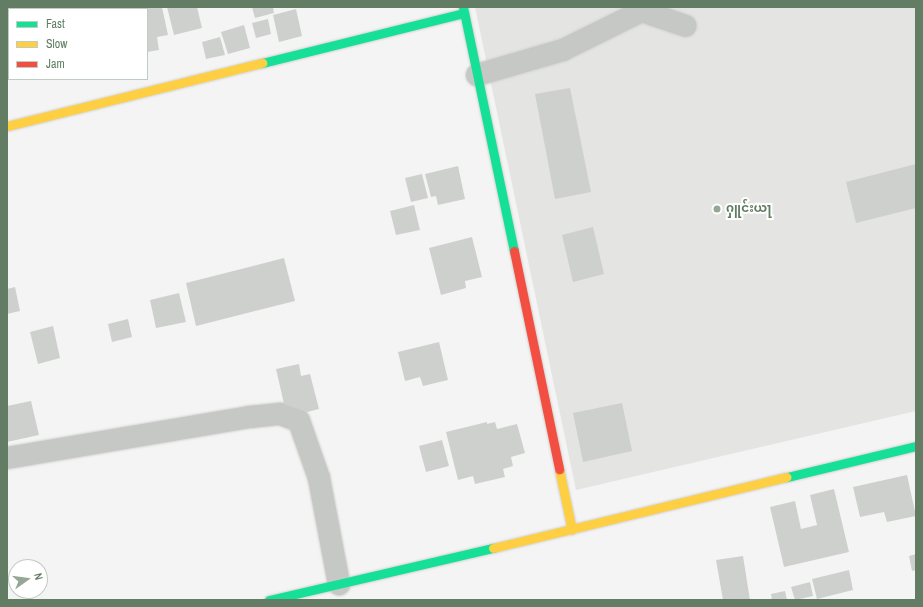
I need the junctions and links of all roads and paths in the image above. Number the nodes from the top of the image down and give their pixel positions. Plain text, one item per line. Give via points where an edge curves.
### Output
1 (464, 10) edge
2 (686, 26) dead end
3 (477, 76) junction
4 (7, 126) edge
5 (916, 446) edge
6 (7, 458) edge
7 (572, 530) junction
8 (339, 584) junction
9 (269, 600) edge

1 - 3 street
1 - 4 street
2 - 3 street via 642,11 563,50
3 - 7 street
5 - 7 street
6 - 8 street via 250,417 280,414 299,421 319,478
7 - 8 street
8 - 9 street

